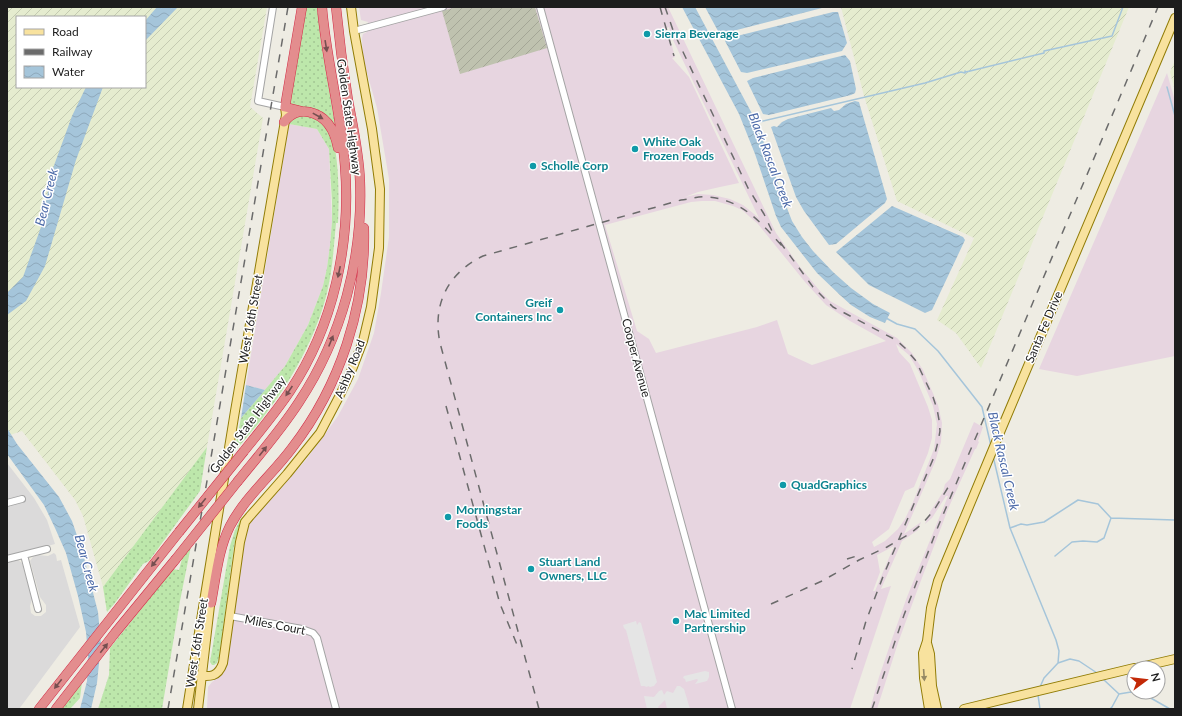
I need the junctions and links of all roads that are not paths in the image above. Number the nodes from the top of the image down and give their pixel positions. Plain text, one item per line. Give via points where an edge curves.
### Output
1 (273, 7) edge
2 (302, 7) edge
3 (322, 7) edge
4 (336, 7) edge
5 (351, 7) edge
6 (443, 7) edge
7 (540, 7) edge
8 (1175, 18) edge
9 (354, 31) junction
10 (285, 107) junction
11 (302, 111) junction
12 (284, 122) junction
13 (360, 180) junction
14 (342, 254) junction
15 (22, 499) dead end
16 (7, 503) edge
17 (216, 530) junction
18 (47, 549) dead end
19 (24, 555) junction
20 (7, 559) edge
21 (211, 603) junction
22 (38, 609) dead end
23 (230, 616) junction
24 (927, 641) junction
25 (1126, 670) edge
26 (192, 674) junction
27 (202, 676) junction
28 (38, 709) edge
29 (56, 709) edge
30 (187, 709) edge
31 (198, 709) edge
32 (336, 709) edge
33 (732, 709) edge
34 (929, 709) edge
35 (937, 709) edge
36 (964, 709) edge

1 - 10 street via 258,101
2 - 10 highway
3 -> 14 highway, Golden State Highway via 346,166 346,211
4 - 13 highway, Golden State Highway
5 - 9 main road, Ashby Road
6 - 9 street
7 - 33 street, Cooper Avenue
8 - 24 main road, Santa Fe Drive via 938,581 931,608
9 - 23 main road, Ashby Road via 380,188 379,248 371,308 353,367 320,433 245,522
10 - 11 highway
10 - 12 main road, West 16th Street
11 - 12 highway via 292,114
11 -> 14 highway via 320,115 334,132 337,141 343,212
12 - 17 main road, West 16th Street
13 - 21 highway via 363,196 364,258 360,292 344,354 316,414 281,463 236,515 220,554
29 -> 13 highway, Golden State Highway, bridge via 280,428 312,382 340,318 350,281 360,219
14 -> 28 highway, Golden State Highway, bridge via 335,287 315,344 302,371 274,414
15 - 16 street
17 - 21 main road, West 16th Street
17 - 26 main road, West 16th Street
18 - 19 street
19 - 20 street
19 - 22 street
21 - 27 main road, West 16th Street
23 - 27 main road, Ashby Road via 221,669 214,676
23 - 32 street, Miles Court via 313,633 317,638
24 -> 34 main road, Santa Fe Drive via 923,653 923,667
24 - 35 main road, Santa Fe Drive
25 - 36 main road
26 - 27 main road, Ashby Road
26 - 30 main road, West 16th Street
27 - 31 main road, West 16th Street

